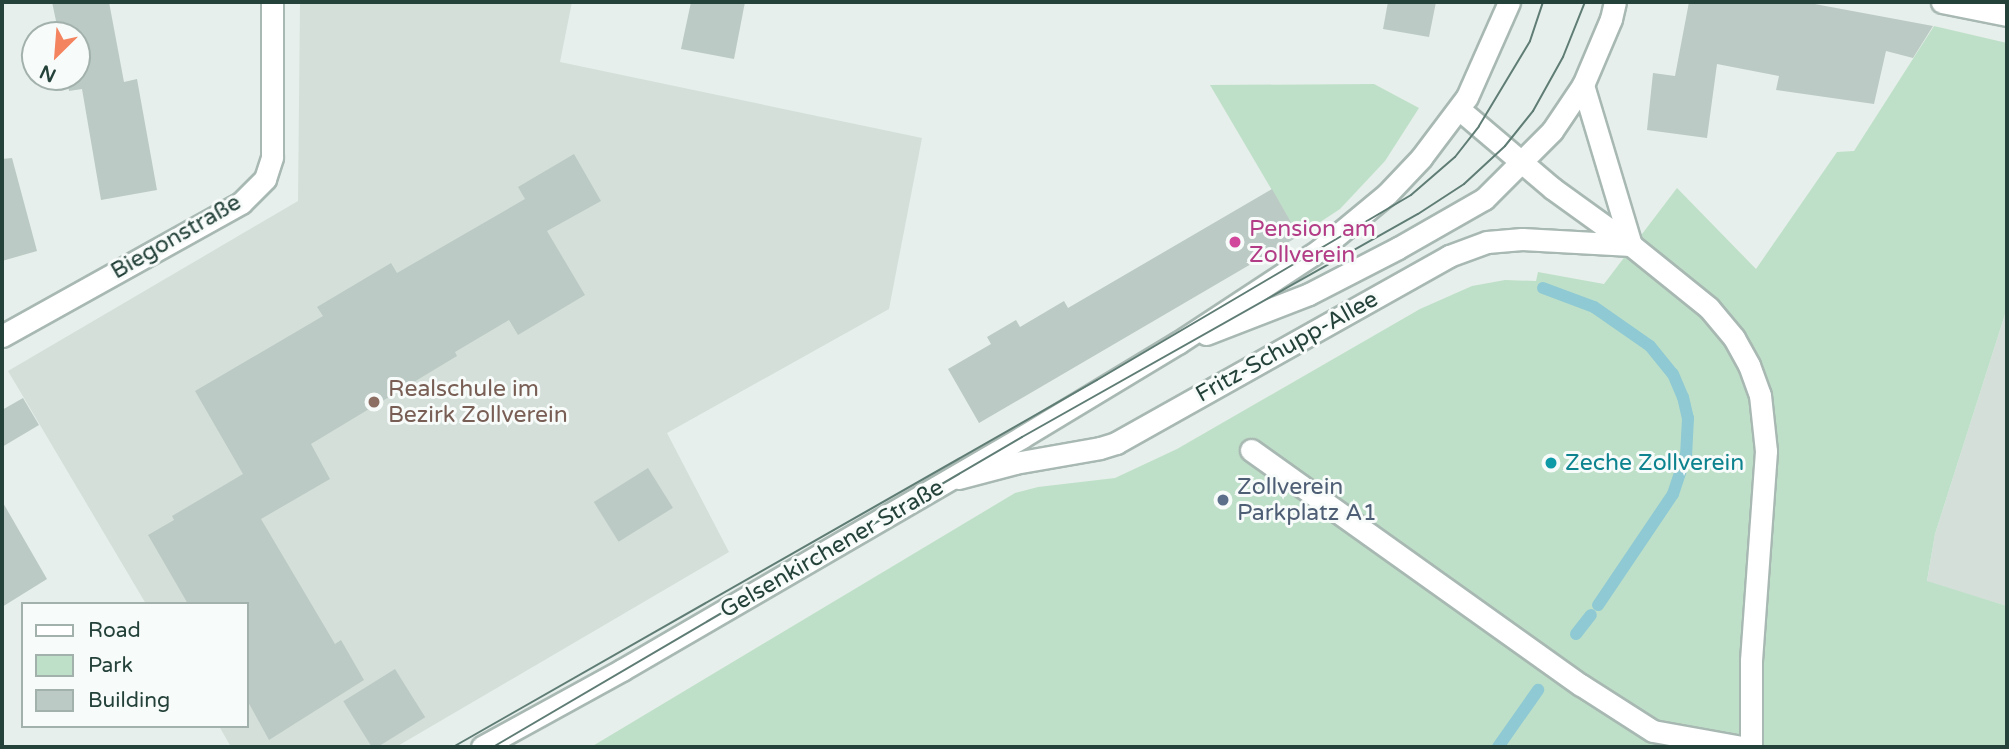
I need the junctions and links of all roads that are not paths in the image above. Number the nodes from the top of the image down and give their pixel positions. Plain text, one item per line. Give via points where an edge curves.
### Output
1 (272, 2) edge
2 (1509, 2) edge
3 (1615, 2) edge
4 (1942, 2) edge
5 (2007, 15) edge
6 (1583, 85) junction
7 (1459, 109) junction
8 (1523, 163) junction
9 (1631, 245) junction
10 (2, 336) edge
11 (1178, 343) junction
12 (1251, 450) dead end
13 (947, 481) junction
14 (482, 747) edge
15 (1741, 747) edge
16 (1751, 747) edge

1 - 10 street, Biegonstraße via 272,157 265,179 241,203
2 - 7 street, Gelsenkirchener Straße
3 - 6 street, Gelsenkirchener Straße
4 - 5 street
6 - 8 street, Gelsenkirchener Straße
6 - 9 street
7 - 8 street
7 - 11 street, Gelsenkirchener Straße via 1421,158 1377,202 1318,251
8 - 9 street
8 - 11 street, Gelsenkirchener Straße via 1484,199 1398,248 1309,294
9 - 13 street, Fritz-Schupp-Allee via 1522,239 1487,242 1449,256 1116,443
9 - 16 street via 1723,321 1742,350 1760,395 1766,451 1751,660
11 - 13 street, Gelsenkirchener Straße
12 - 15 street via 1653,732
13 - 14 street, Gelsenkirchener Straße

